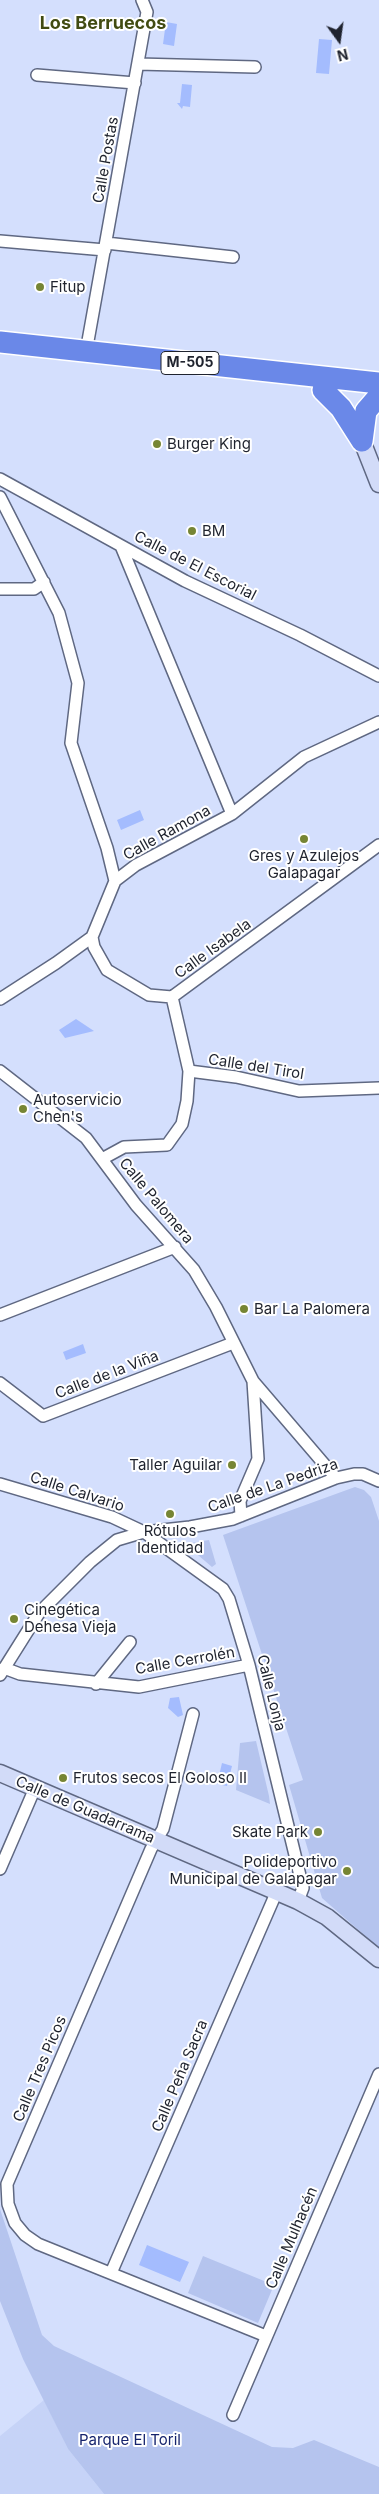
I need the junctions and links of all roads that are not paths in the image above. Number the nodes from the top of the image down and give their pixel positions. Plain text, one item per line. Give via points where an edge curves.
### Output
1 (142, 0) edge
2 (138, 64) junction
3 (255, 67) dead end
4 (37, 75) dead end
5 (135, 83) junction
6 (0, 241) edge
7 (106, 247) junction
8 (233, 257) dead end
9 (0, 342) edge
10 (86, 352) junction
11 (0, 357) edge
12 (379, 383) edge
13 (323, 390) junction
14 (379, 395) edge
15 (362, 441) junction
16 (0, 479) edge
17 (379, 484) edge
18 (0, 497) edge
19 (121, 546) junction
20 (44, 582) junction
21 (0, 589) edge
22 (379, 676) edge
23 (379, 722) edge
24 (232, 814) junction
25 (379, 845) edge
26 (115, 881) junction
27 (92, 937) junction
28 (172, 998) junction
29 (0, 999) edge
30 (0, 1071) edge
31 (189, 1071) junction
32 (379, 1088) edge
33 (102, 1159) junction
34 (175, 1247) junction
35 (0, 1315) edge
36 (233, 1343) junction
37 (253, 1381) junction
38 (0, 1383) edge
39 (336, 1478) junction
40 (379, 1481) edge
41 (0, 1484) edge
42 (241, 1516) junction
43 (144, 1532) junction
44 (130, 1642) dead end
45 (250, 1665) junction
46 (2, 1672) edge
47 (96, 1684) junction
48 (193, 1714) dead end
49 (0, 1773) edge
50 (35, 1788) junction
51 (156, 1840) junction
52 (0, 1869) edge
53 (277, 1891) junction
54 (298, 1901) junction
55 (379, 1959) edge
56 (379, 2074) edge
57 (111, 2273) junction
58 (266, 2336) junction
59 (232, 2415) dead end

1 - 2 street, Calle Postas via 147,12
2 - 3 street
2 - 5 street, Calle Postas
4 - 5 street
5 - 7 street, Calle Postas
6 - 7 street
7 - 8 street
7 - 10 street, Calle Postas
9 - 10 highway, M-505
10 - 12 highway, M-505
11 - 13 highway, M-505
13 - 14 highway, M-505
13 - 15 highway via 341,408
14 - 15 highway via 366,411
15 - 17 street
16 - 19 street, Calle de El Escorial
18 - 20 street
19 - 22 street, Calle de El Escorial
19 - 24 street
20 - 21 street via 34,589
20 - 26 street via 59,613 78,684 71,743
23 - 24 street, Calle Ramona via 304,757
24 - 26 street, Calle Ramona via 136,865
25 - 28 street, Calle Isabela
26 - 27 street, Calle Ramona
27 - 28 street via 107,970 149,994
27 - 29 street
28 - 31 street, Calle Isabela
30 - 33 street, Calle Palomera via 73,1126
31 - 32 street, Calle del Tirol via 236,1077 299,1091
31 - 33 street, Calle Isabela via 182,1124 167,1145 124,1147
33 - 34 street, Calle Palomera via 136,1205
34 - 35 street
34 - 36 street, Calle Palomera via 208,1292
36 - 37 street, Calle Palomera
36 - 38 street, Calle de la Viña via 43,1416
37 - 39 street, Calle Palomera
37 - 42 street, Calle Palomera via 258,1459 240,1501
39 - 40 street, Calle de La Pedriza via 358,1473
39 - 42 street, Calle de La Pedriza
41 - 43 street, Calle Calvario via 112,1517
42 - 43 street, Calle de La Pedriza via 190,1527
43 - 45 street, Calle Lonja via 222,1589 229,1599
43 - 46 street, Calle de La Pedriza via 117,1540 86,1566 39,1613
44 - 47 street, Calle Cerrolén
45 - 47 street, Calle Cerrolén via 138,1687
45 - 54 street, Calle Lonja via 303,1888
46 - 47 street, Calle Cerrolén
48 - 51 street, Calle Tres Picos via 163,1829
49 - 50 street, Calle de Guadarrama
50 - 51 street, Calle de Guadarrama
50 - 52 street
51 - 53 street, Calle de Guadarrama
51 - 57 street, Calle Tres Picos via 8,2184 8,2204 15,2223 25,2235 38,2244
53 - 54 street, Calle de Guadarrama
53 - 57 street, Calle Peña Sacra
54 - 55 street, Calle de Guadarrama via 334,1923
56 - 58 street, Calle Mulhacén
57 - 58 street, Calle Tres Picos
58 - 59 street, Calle Mulhacén

